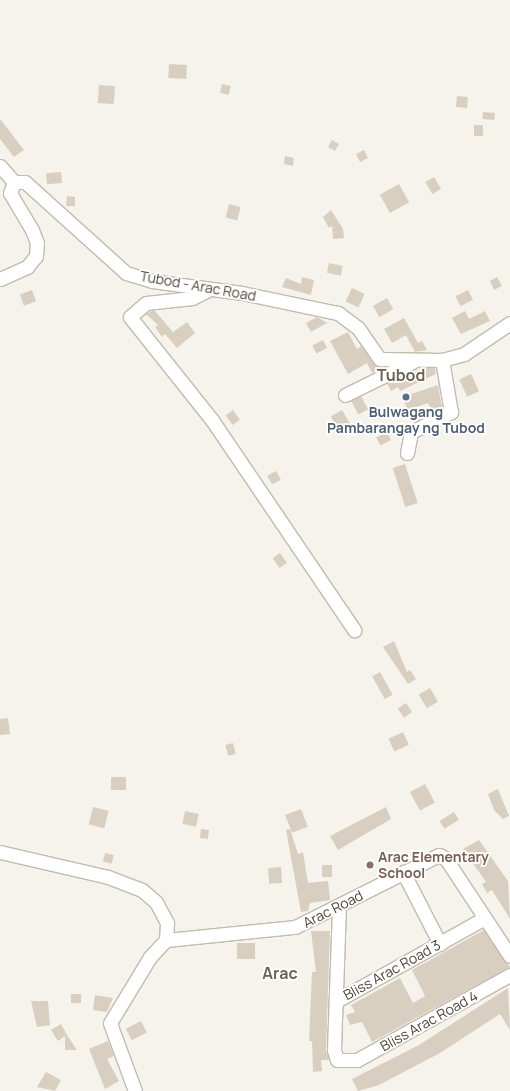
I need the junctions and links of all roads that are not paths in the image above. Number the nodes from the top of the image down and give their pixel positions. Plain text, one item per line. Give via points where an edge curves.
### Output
1 (0, 166) edge
2 (14, 182) junction
3 (0, 279) edge
4 (210, 289) junction
5 (510, 323) edge
6 (442, 360) junction
7 (412, 362) junction
8 (345, 395) dead end
9 (407, 453) dead end
10 (354, 630) dead end
11 (0, 852) edge
12 (403, 872) junction
13 (339, 906) junction
14 (485, 918) junction
15 (166, 940) junction
16 (440, 944) junction
17 (510, 956) edge
18 (510, 975) edge
19 (338, 1000) junction
20 (346, 1063) joint
21 (135, 1091) edge

1 - 2 street
2 - 3 street via 10,193 32,230 37,243 36,256 27,267
2 - 4 street, Tubod - Arac Road via 25,182 126,272 152,281
4 - 7 street, Tubod - Arac Road via 338,313 358,328 380,359
4 - 10 street via 192,298 146,304 130,317 212,420
5 - 6 street, Tubod - Arac Road via 464,354
6 - 7 street, Tubod - Arac Road
6 - 9 street via 451,412 411,432
7 - 8 street
11 - 15 street via 108,877 142,890 156,902 167,923
12 - 13 street, Arac Road
12 - 14 street, Arac Road via 439,855 446,859
12 - 16 street
13 - 15 street, Arac Road via 295,927
13 - 19 street
14 - 16 street, Bliss Arac Road 3
14 - 17 street, Arac Road
15 - 21 street via 150,957 110,1023
16 - 19 street, Bliss Arac Road 3
18 - 20 street, Bliss Arac Road 4 via 364,1057
19 - 20 street, Bliss Arac Road 3 via 334,1050 337,1060

